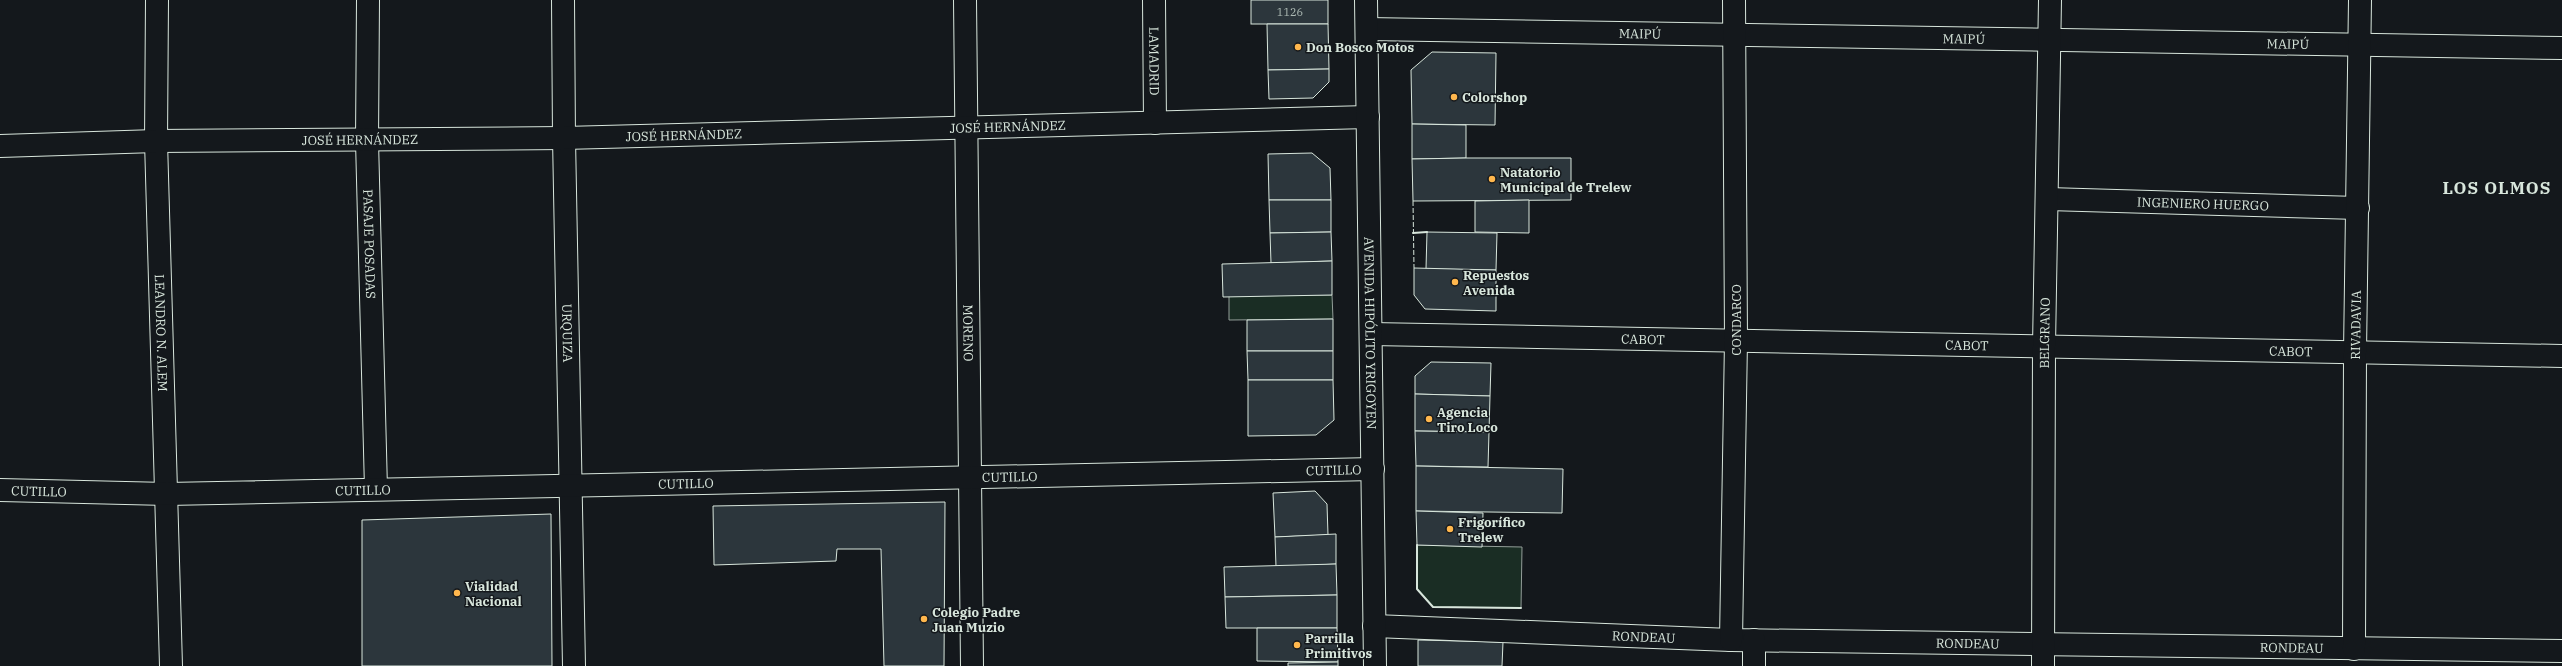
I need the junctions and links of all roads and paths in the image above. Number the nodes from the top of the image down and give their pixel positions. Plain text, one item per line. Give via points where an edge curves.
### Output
1 (157, 0) edge
2 (368, 0) edge
3 (563, 0) edge
4 (965, 0) edge
5 (1154, 0) edge
6 (1366, 0) edge
7 (1734, 0) edge
8 (2050, 0) edge
9 (2360, 0) edge
10 (1367, 29) junction
11 (1734, 35) junction
12 (2050, 40) junction
13 (2360, 46) junction
14 (2562, 48) edge
15 (1368, 117) junction
16 (1155, 123) junction
17 (967, 127) junction
18 (564, 138) junction
19 (156, 141) junction
20 (367, 141) junction
21 (0, 146) edge
22 (2048, 198) junction
23 (2358, 208) junction
24 (1371, 334) junction
25 (1736, 340) junction
26 (2044, 346) junction
27 (2354, 352) junction
28 (2562, 356) edge
29 (1373, 469) junction
30 (971, 477) junction
31 (570, 486) junction
32 (376, 489) junction
33 (0, 490) edge
34 (168, 494) junction
35 (1374, 626) junction
36 (1731, 640) junction
37 (1754, 640) junction
38 (2043, 644) junction
39 (2354, 649) junction
40 (2562, 651) edge
41 (2426, 658) edge
42 (171, 666) edge
43 (574, 666) edge
44 (972, 666) edge
45 (1375, 666) edge
46 (1754, 666) edge
47 (2043, 666) edge

1 - 19 street, LEANDRO N. ALEM
2 - 20 street, PASAJE POSADAS
3 - 18 street, URQUIZA
4 - 17 street, MORENO
5 - 16 street, LAMADRID
6 - 10 street, AVENIDA HIPÓLITO YRIGOYEN
7 - 11 street, CONDARCO
8 - 12 street, BELGRANO
9 - 13 street, RIVADAVIA
10 - 11 street, MAIPÚ
10 - 15 street, AVENIDA HIPÓLITO YRIGOYEN
11 - 12 street, MAIPÚ
11 - 25 street, CONDARCO
12 - 13 street, MAIPÚ
12 - 22 street, BELGRANO
13 - 14 street, MAIPÚ
13 - 23 street, RIVADAVIA
15 - 16 street, JOSÉ HERNÁNDEZ
15 - 24 street, AVENIDA HIPÓLITO YRIGOYEN
16 - 17 street, JOSÉ HERNÁNDEZ
17 - 18 street, JOSÉ HERNÁNDEZ
17 - 30 street, MORENO
18 - 20 street, JOSÉ HERNÁNDEZ
18 - 31 street, URQUIZA
19 - 20 street, JOSÉ HERNÁNDEZ
19 - 21 street, JOSÉ HERNÁNDEZ
19 - 34 street, LEANDRO N. ALEM
20 - 32 street, PASAJE POSADAS
22 - 23 street, INGENIERO HUERGO
22 - 26 street, BELGRANO
23 - 27 street, RIVADAVIA
24 - 25 street, CABOT
24 - 29 street, AVENIDA HIPÓLITO YRIGOYEN
25 - 26 street, CABOT
25 - 36 street, CONDARCO
26 - 27 street, CABOT
26 - 38 street, BELGRANO
27 - 28 street, CABOT
27 - 39 street, RIVADAVIA
29 - 30 street, CUTILLO
29 - 35 street, AVENIDA HIPÓLITO YRIGOYEN
30 - 31 street, CUTILLO
30 - 44 street, MORENO
31 - 32 street, CUTILLO
31 - 43 street, URQUIZA
32 - 34 street, CUTILLO
33 - 34 street, CUTILLO
34 - 42 street, LEANDRO N. ALEM
35 - 36 street, RONDEAU
35 - 45 street, AVENIDA HIPÓLITO YRIGOYEN
36 - 37 street, RONDEAU
37 - 38 street, RONDEAU
37 - 46 street
38 - 39 street, RONDEAU
38 - 47 street, BELGRANO
39 - 41 street, RONDEAU
40 - 41 street, RONDEAU

